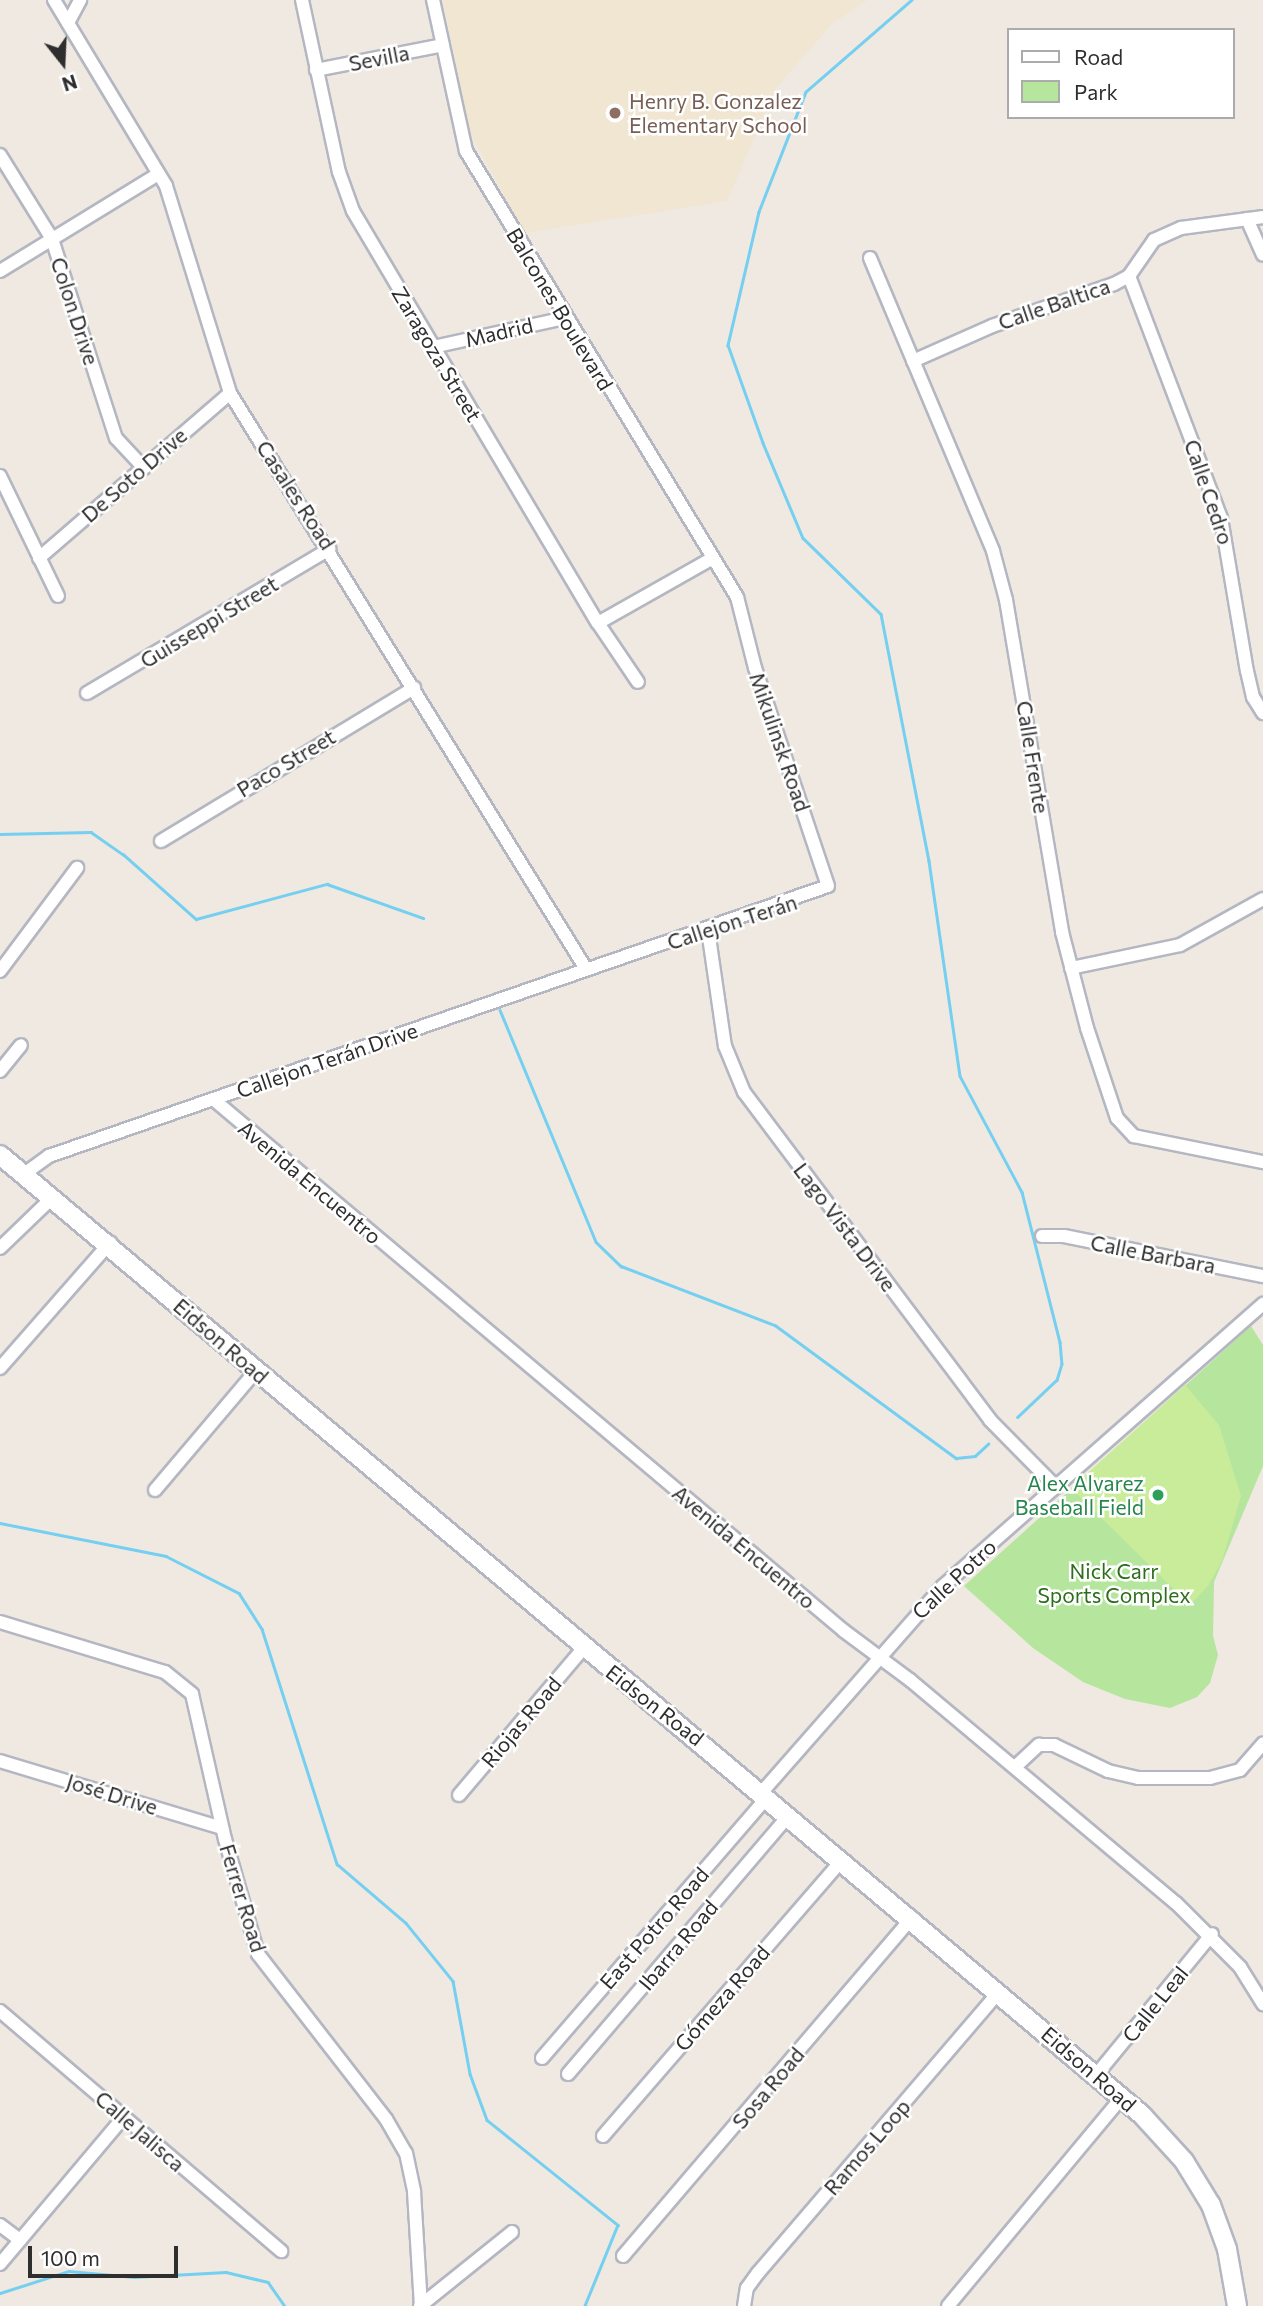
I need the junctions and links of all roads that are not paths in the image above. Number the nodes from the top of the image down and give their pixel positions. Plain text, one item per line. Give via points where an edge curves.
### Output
1 (54, 0) edge
2 (80, 0) edge
3 (302, 0) edge
4 (433, 0) edge
5 (68, 23) junction
6 (443, 45) junction
7 (316, 70) junction
8 (0, 155) edge
9 (158, 174) junction
10 (1263, 216) edge
11 (1247, 219) junction
12 (52, 239) junction
13 (1263, 255) edge
14 (870, 257) dead end
15 (0, 271) edge
16 (1129, 276) junction
17 (565, 318) junction
18 (432, 347) junction
19 (913, 361) junction
20 (230, 393) junction
21 (144, 468) junction
22 (0, 475) edge
23 (330, 549) junction
24 (39, 558) junction
25 (713, 558) junction
26 (58, 596) dead end
27 (737, 597) joint
28 (598, 623) junction
29 (638, 682) dead end
30 (414, 688) junction
31 (87, 693) dead end
32 (1263, 713) edge
33 (161, 841) dead end
34 (77, 869) dead end
35 (828, 886) joint
36 (1263, 899) edge
37 (708, 930) junction
38 (634, 955) joint
39 (1072, 968) junction
40 (586, 969) junction
41 (0, 971) edge
42 (22, 1045) dead end
43 (0, 1071) edge
44 (214, 1099) junction
45 (0, 1155) edge
46 (1263, 1161) edge
47 (24, 1174) junction
48 (52, 1197) junction
49 (1042, 1237) dead end
50 (110, 1244) junction
51 (0, 1248) edge
52 (1263, 1276) edge
53 (1263, 1304) edge
54 (0, 1368) edge
55 (256, 1371) junction
56 (1056, 1487) junction
57 (155, 1490) dead end
58 (0, 1622) edge
59 (583, 1649) junction
60 (877, 1657) junction
61 (1263, 1744) edge
62 (0, 1761) edge
63 (1015, 1767) junction
64 (764, 1794) junction
65 (459, 1795) dead end
66 (788, 1816) junction
67 (222, 1828) junction
68 (841, 1861) junction
69 (912, 1918) junction
70 (1212, 1934) junction
71 (999, 1992) junction
72 (1263, 2004) edge
73 (0, 2011) edge
74 (542, 2059) dead end
75 (568, 2074) dead end
76 (1097, 2074) junction
77 (1122, 2097) junction
78 (124, 2117) junction
79 (603, 2136) dead end
80 (0, 2225) edge
81 (512, 2232) dead end
82 (20, 2240) junction
83 (281, 2251) dead end
84 (623, 2256) dead end
85 (0, 2264) edge
86 (421, 2306) edge
87 (744, 2306) edge
88 (948, 2306) edge
89 (1237, 2306) edge

1 - 5 street, Casales Road
2 - 5 street
3 - 7 street, Zaragoza Street
4 - 6 street, Balcones Boulevard
5 - 9 street, Casales Road
6 - 7 street, Sevilla
6 - 17 street, Balcones Boulevard via 466,151
7 - 18 street, Zaragoza Street via 339,172 353,211
8 - 12 street, Colon Drive
9 - 12 street
9 - 20 street, Casales Road
10 - 11 street, Calle Baltica
11 - 13 street
11 - 16 street, Calle Baltica via 1181,228 1154,240
12 - 15 street
12 - 21 street, Colon Drive via 116,438
14 - 19 street, Calle Frente
16 - 19 street, Calle Baltica via 992,326
16 - 32 street, Calle Cedro via 1221,518 1252,696
17 - 18 street, Madrid
17 - 25 street, Balcones Boulevard
18 - 28 street, Zaragoza Street
19 - 39 street, Calle Frente via 986,532 1002,582
20 - 21 street, De Soto Drive
20 - 23 street, Casales Road
21 - 24 street, De Soto Drive
22 - 24 street
23 - 30 street, Casales Road
23 - 31 street, Guisseppi Street
24 - 26 street
25 - 27 street, Balcones Boulevard
25 - 28 street
27 - 35 street, Mikulinsk Road via 755,668
28 - 29 street, Zaragoza Street
30 - 33 street, Paco Street
30 - 40 street, Casales Road
34 - 41 street
35 - 37 street, Callejon Terán
36 - 39 street via 1180,945
37 - 38 street, Callejon Terán
37 - 56 street, Lago Vista Drive via 725,1046 744,1092 990,1420
38 - 40 street, Callejon Terán Drive
39 - 46 street, Calle Frente via 1087,1028 1123,1129 1147,1139
40 - 44 street, Callejon Terán Drive
42 - 43 street
44 - 47 street, Callejon Terán Drive via 49,1156
44 - 60 street, Avenida Encuentro
45 - 47 street, Eidson Road
47 - 48 street, Eidson Road
48 - 50 street, Eidson Road
48 - 51 street
49 - 52 street, Calle Barbara via 1064,1236
50 - 54 street
50 - 55 street, Eidson Road
53 - 56 street, Calle Potro
55 - 57 street
55 - 59 street, Eidson Road
56 - 60 street, Calle Potro via 943,1586
58 - 67 street, Ferrer Road via 145,1665 180,1681 199,1712
59 - 64 street, Eidson Road
59 - 65 street, Riojas Road
60 - 63 street, Avenida Encuentro
60 - 64 street, Calle Potro
61 - 63 street via 1240,1770 1210,1778 1138,1778 1108,1771 1054,1745 1038,1745
62 - 67 street, José Drive
63 - 70 street, Avenida Encuentro
64 - 66 street, Eidson Road
64 - 74 street, East Potro Road
66 - 68 street, Eidson Road
66 - 75 street, Ibarra Road
67 - 86 street, Ferrer Road via 258,1954 386,2119 406,2153 414,2192
68 - 69 street, Eidson Road
68 - 79 street, Gómeza Road
69 - 71 street, Eidson Road
69 - 84 street, Sosa Road
70 - 72 street, Avenida Encuentro
70 - 76 street, Calle Leal
71 - 76 street, Eidson Road
71 - 87 street, Ramos Loop via 758,2273 747,2288
73 - 78 street, Calle Jalisca
76 - 77 street, Eidson Road
77 - 88 street
77 - 89 street, Eidson Road via 1157,2129 1197,2180 1227,2249
78 - 82 street
78 - 83 street, Calle Jalisca
80 - 82 street
81 - 86 street
82 - 85 street

